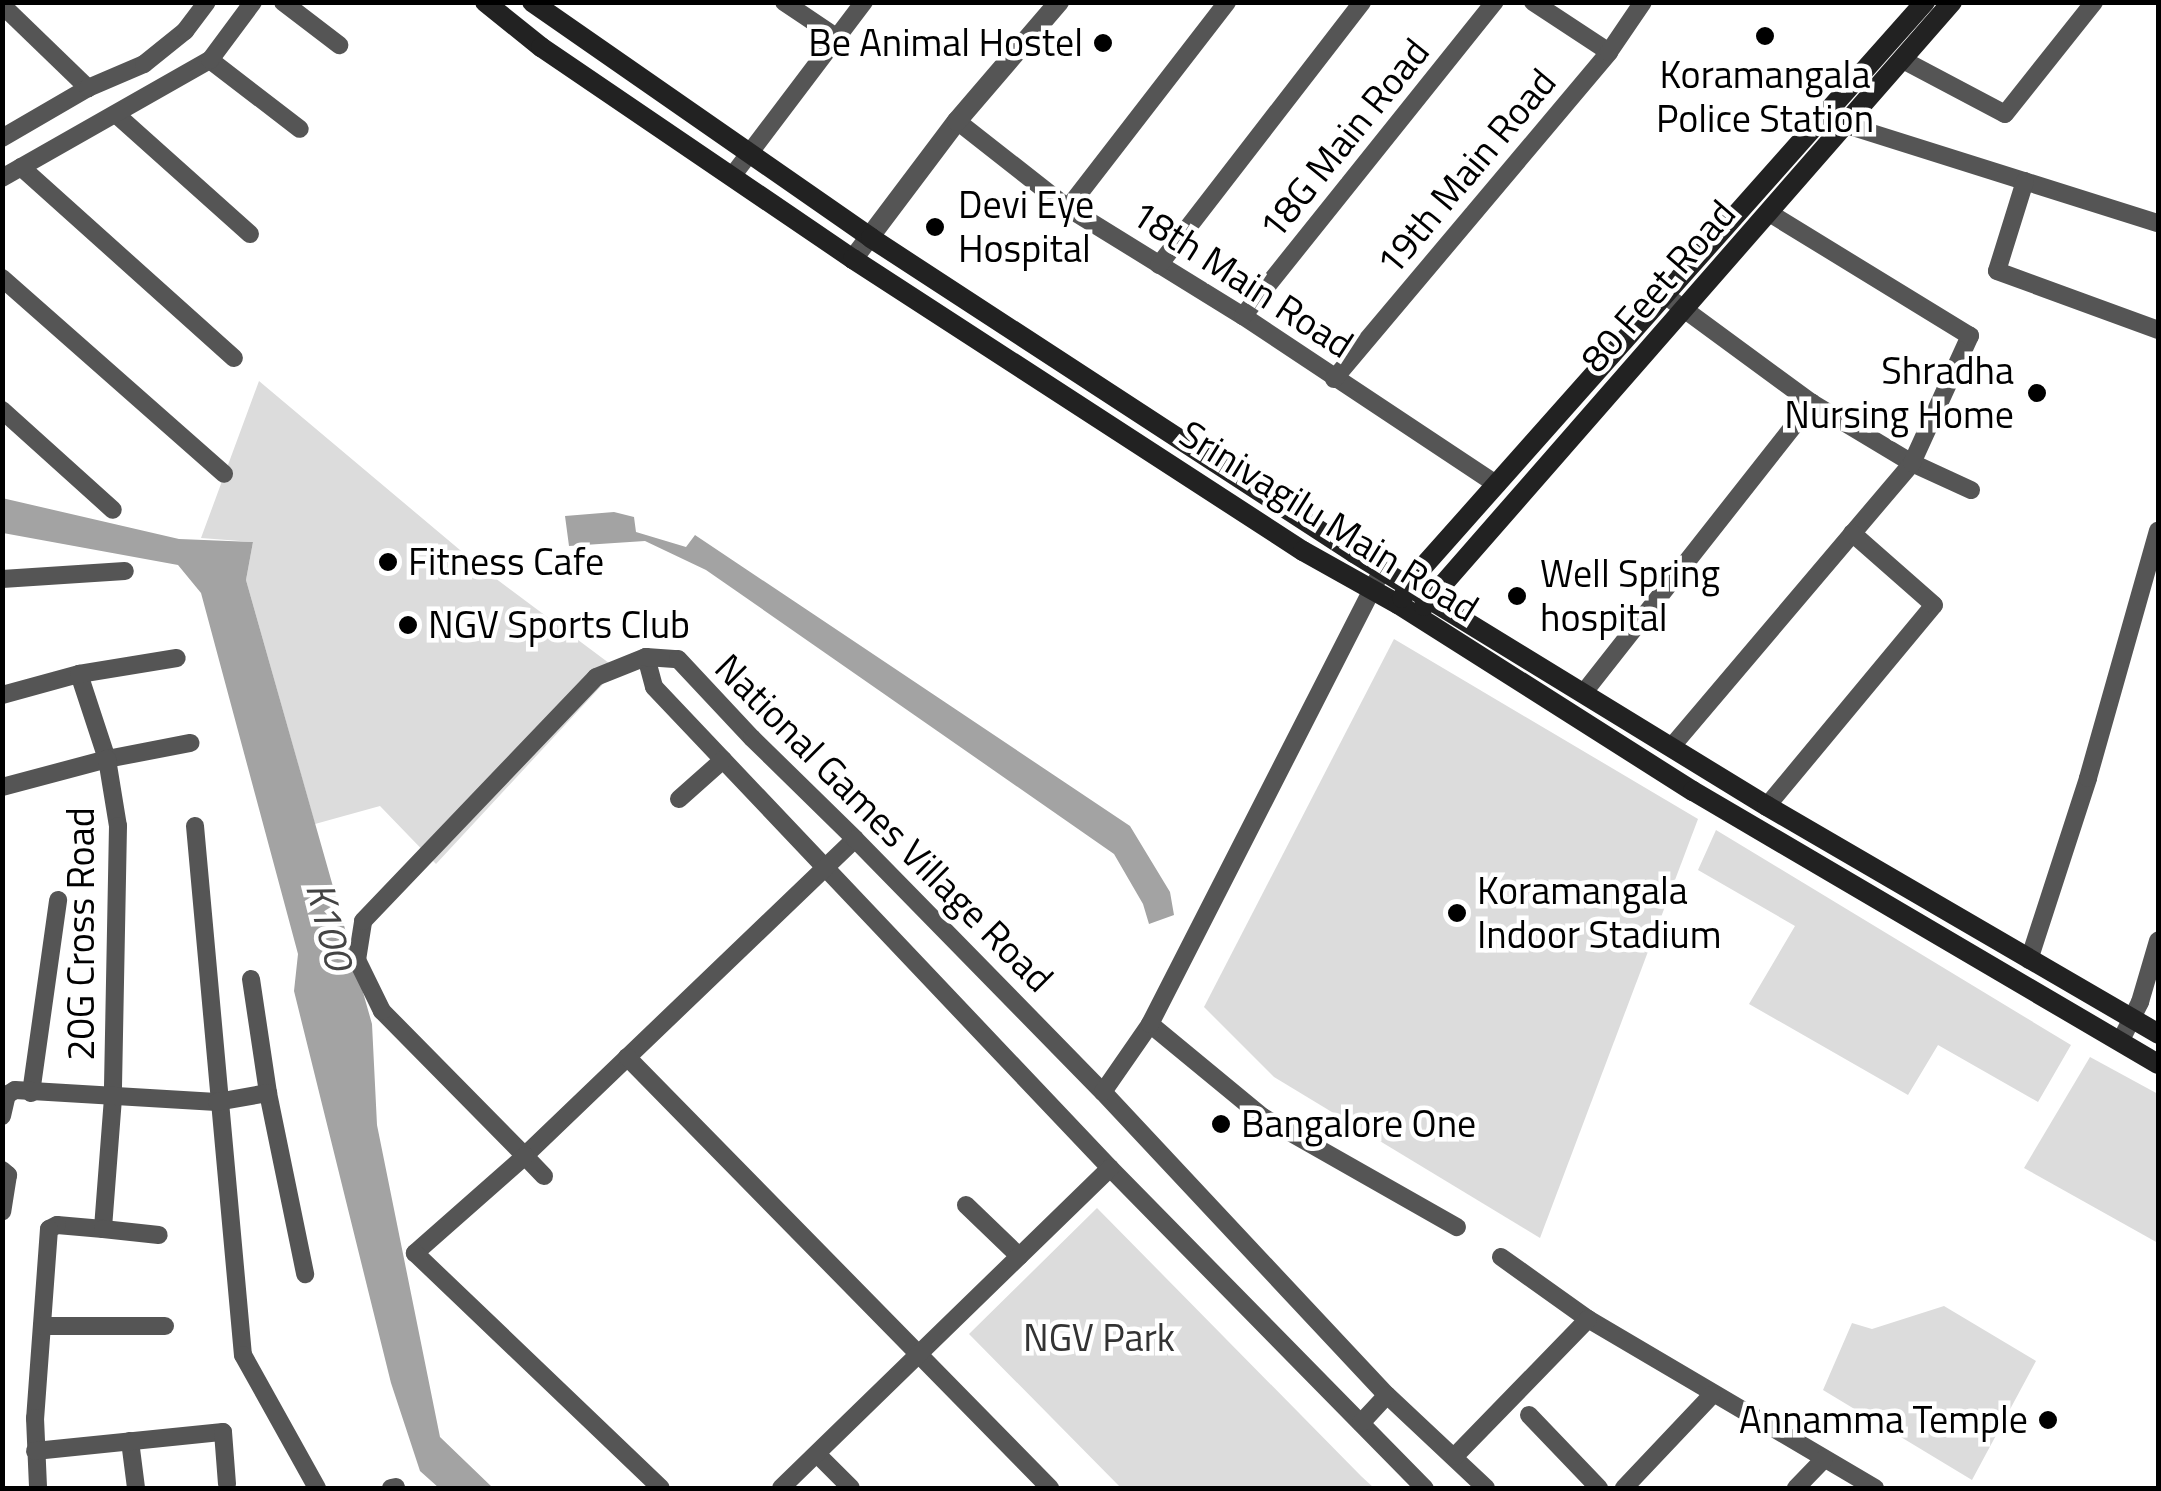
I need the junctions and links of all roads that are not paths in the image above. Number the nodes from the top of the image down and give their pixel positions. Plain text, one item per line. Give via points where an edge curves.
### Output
1 (207, 2) edge
2 (253, 2) edge
3 (283, 2) edge
4 (484, 2) edge
5 (532, 2) edge
6 (784, 2) edge
7 (864, 2) edge
8 (1059, 2) edge
9 (1227, 2) edge
10 (1362, 2) edge
11 (1495, 2) edge
12 (1532, 2) edge
13 (1643, 2) edge
14 (1925, 2) edge
15 (1952, 2) edge
16 (2094, 2) edge
17 (2, 5) edge
18 (836, 37) junction
19 (340, 45) dead end
20 (1609, 52) junction
21 (210, 60) junction
22 (1903, 60) junction
23 (88, 88) junction
24 (118, 116) junction
25 (1822, 117) junction
26 (958, 121) junction
27 (1842, 125) junction
28 (300, 129) dead end
29 (2, 138) edge
30 (747, 154) junction
31 (21, 166) junction
32 (733, 175) junction
33 (2, 178) edge
34 (2025, 181) junction
35 (1068, 208) junction
36 (1768, 212) junction
37 (2158, 222) edge
38 (250, 234) dead end
39 (870, 238) junction
40 (853, 259) junction
41 (1160, 265) junction
42 (2, 278) edge
43 (1664, 294) junction
44 (1684, 310) junction
45 (1243, 316) junction
46 (2158, 330) edge
47 (234, 358) dead end
48 (1334, 380) junction
49 (1812, 402) junction
50 (2, 410) edge
51 (1912, 463) junction
52 (224, 474) dead end
53 (1497, 485) junction
54 (1971, 490) dead end
55 (112, 510) dead end
56 (2158, 531) edge
57 (1852, 533) junction
58 (1382, 570) junction
59 (125, 571) dead end
60 (2, 579) edge
61 (1372, 590) junction
62 (1404, 595) junction
63 (1423, 607) junction
64 (646, 656) junction
65 (177, 658) dead end
66 (79, 674) junction
67 (1584, 691) junction
68 (2, 694) edge
69 (190, 743) dead end
70 (1672, 744) junction
71 (107, 759) junction
72 (723, 760) junction
73 (2, 787) edge
74 (679, 798) dead end
75 (1767, 806) junction
76 (195, 826) dead end
77 (855, 839) junction
78 (825, 868) junction
79 (58, 900) dead end
80 (2158, 941) edge
81 (2029, 960) junction
82 (251, 979) dead end
83 (2133, 1020) junction
84 (1150, 1024) junction
85 (2158, 1034) edge
86 (2120, 1042) junction
87 (627, 1058) junction
88 (2158, 1064) edge
89 (1103, 1092) junction
90 (31, 1093) junction
91 (268, 1094) junction
92 (114, 1098) junction
93 (217, 1102) junction
94 (2, 1116) edge
95 (525, 1156) junction
96 (1110, 1168) junction
97 (2, 1170) edge
98 (544, 1176) dead end
99 (966, 1205) dead end
100 (2, 1212) edge
101 (1457, 1227) dead end
102 (103, 1229) junction
103 (159, 1235) dead end
104 (1019, 1256) junction
105 (1501, 1257) dead end
106 (305, 1274) dead end
107 (1588, 1319) junction
108 (42, 1326) junction
109 (165, 1326) dead end
110 (918, 1354) junction
111 (1388, 1395) junction
112 (1712, 1395) junction
113 (1529, 1415) dead end
114 (1361, 1423) junction
115 (130, 1441) junction
116 (35, 1452) junction
117 (817, 1454) junction
118 (1455, 1456) junction
119 (1824, 1459) junction
120 (228, 1484) dead end
121 (38, 1488) edge
122 (136, 1488) edge
123 (317, 1488) edge
124 (661, 1488) edge
125 (780, 1488) edge
126 (851, 1488) edge
127 (1050, 1488) edge
128 (1425, 1488) edge
129 (1486, 1488) edge
130 (1599, 1488) edge
131 (1624, 1488) edge
132 (1796, 1488) edge
133 (1875, 1488) edge

1 - 23 street via 185,32 144,64
2 - 21 street
3 - 19 street
4 - 32 main road, Srinivagilu Main Road
5 - 30 main road, Srinivagilu Main Road
6 - 18 street
7 - 18 street
8 - 26 street
9 - 35 street
10 - 41 street
11 - 45 street, 18G Main Road
12 - 20 street
13 - 20 street, 19th Main Road
14 - 25 main road, 80 Feet Road
15 - 22 main road, 80 Feet Road
16 - 22 street via 2004,114
17 - 23 street
18 - 30 street
20 - 48 street, 19th Main Road
21 - 24 street
21 - 28 street
22 - 27 main road, 80 Feet Road
23 - 29 street
24 - 31 street
24 - 38 street
25 - 27 street
25 - 43 main road, 80 Feet Road
26 - 35 street, 18th Main Road
26 - 39 street
27 - 34 street
27 - 36 main road, 80 Feet Road
30 - 32 street
30 - 39 main road, Srinivagilu Main Road
31 - 33 street
31 - 47 street
32 - 40 main road, Srinivagilu Main Road
34 - 37 street
34 - 46 street via 1997,270
35 - 41 street, 18th Main Road
36 - 44 main road, 80 Feet Road
36 - 51 street via 1970,336
39 - 40 street
39 - 58 main road, Srinivagilu Main Road
40 - 61 main road, Srinivagilu Main Road
41 - 45 street, 18th Main Road
42 - 52 street
43 - 44 street
43 - 53 main road, 80 Feet Road
44 - 49 street
44 - 63 main road, 80 Feet Road
45 - 48 street, 18th Main Road
48 - 53 street, 18th Main Road
49 - 51 street
49 - 67 street
50 - 55 street
51 - 54 street
51 - 57 street
53 - 62 main road, 80 Feet Road
56 - 81 street
57 - 70 street
57 - 75 street via 1934,605
58 - 61 street
58 - 62 main road, Srinivagilu Main Road
59 - 60 street
61 - 62 main road, Srinivagilu Main Road
61 - 84 street
62 - 63 main road, Srinivagilu Main Road
63 - 67 main road, Srinivagilu Main Road
63 - 86 main road, Srinivagilu Main Road via 1694,791
64 - 72 street, National Games Village Road via 654,687
64 - 77 street, National Games Village Road via 678,659
64 - 95 street via 596,678 363,921 357,960 382,1010
65 - 66 street
66 - 68 street
66 - 71 street
67 - 70 main road, Srinivagilu Main Road
69 - 71 street
70 - 75 main road, Srinivagilu Main Road
71 - 73 street, 20G Cross Road
71 - 92 street, 20G Cross Road via 118,826
72 - 74 street
72 - 78 street, National Games Village Road
75 - 81 main road, Srinivagilu Main Road
76 - 93 street
77 - 78 street
77 - 89 street, National Games Village Road
78 - 87 street
78 - 96 street, National Games Village Road
79 - 90 street
80 - 83 street
81 - 83 main road, Srinivagilu Main Road
82 - 91 street
83 - 85 main road, Srinivagilu Main Road
83 - 86 street
84 - 89 street
84 - 101 street via 1263,1117
86 - 88 main road, Srinivagilu Main Road
87 - 95 street
87 - 110 street
89 - 111 street, National Games Village Road
90 - 92 street
90 - 94 street via 10,1091
91 - 93 street
91 - 106 street
92 - 93 street
92 - 102 street, 20G Cross Road
93 - 123 street via 243,1355
95 - 98 street
95 - 124 street via 415,1254
96 - 104 street
96 - 114 street, National Games Village Road
97 - 100 street via 8,1175
99 - 104 street
102 - 103 street
102 - 108 street via 49,1229
104 - 110 street
105 - 107 street
107 - 112 street
107 - 118 street
108 - 109 street
108 - 116 street
110 - 117 street
110 - 127 street
111 - 114 street
111 - 118 street, National Games Village Road
112 - 119 street
112 - 131 street
113 - 130 street
114 - 128 street, National Games Village Road
115 - 116 street
115 - 120 street via 223,1432
115 - 122 street
116 - 121 street
117 - 125 street
117 - 126 street
118 - 129 street, National Games Village Road
119 - 132 street
119 - 133 street

